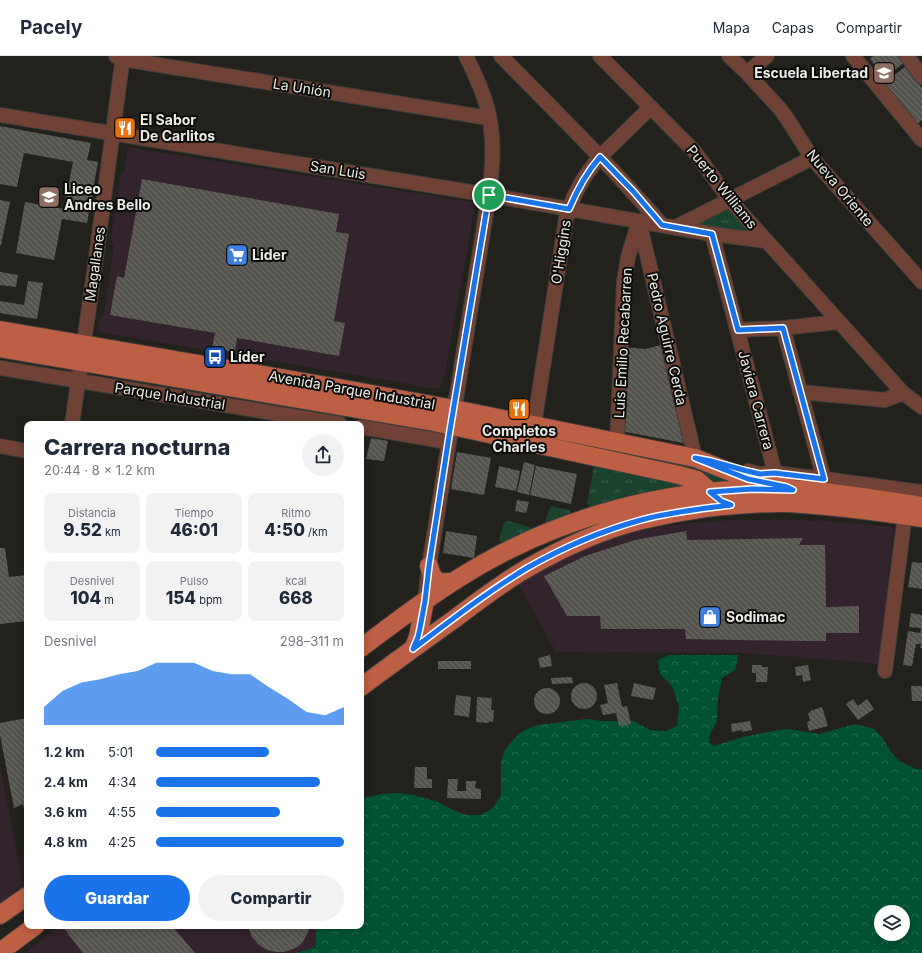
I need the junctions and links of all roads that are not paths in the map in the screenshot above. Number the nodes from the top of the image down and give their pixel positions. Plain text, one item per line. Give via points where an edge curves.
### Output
1 (466, 56) edge
2 (501, 56) edge
3 (600, 56) edge
4 (729, 56) edge
5 (767, 56) edge
6 (853, 56) edge
7 (907, 56) edge
8 (120, 57) edge
9 (747, 73) junction
10 (922, 77) edge
11 (650, 107) junction
12 (0, 115) edge
13 (489, 118) junction
14 (113, 134) junction
15 (922, 140) edge
16 (600, 157) junction
17 (812, 158) junction
18 (489, 195) junction
19 (730, 200) junction
20 (569, 209) junction
21 (639, 221) junction
22 (669, 226) junction
23 (712, 234) junction
24 (767, 241) junction
25 (922, 282) edge
26 (839, 322) junction
27 (783, 328) junction
28 (0, 330) edge
29 (738, 330) junction
30 (84, 344) junction
31 (0, 348) edge
32 (81, 362) junction
33 (0, 368) edge
34 (78, 381) junction
35 (800, 392) junction
36 (903, 393) junction
37 (922, 407) edge
38 (72, 421) edge
39 (322, 421) edge
40 (337, 421) edge
41 (534, 425) junction
42 (451, 426) junction
43 (364, 427) edge
44 (617, 442) junction
45 (0, 446) edge
46 (24, 450) edge
47 (695, 458) junction
48 (612, 460) junction
49 (775, 473) junction
50 (824, 479) junction
51 (793, 490) junction
52 (710, 492) junction
53 (922, 492) edge
54 (731, 505) junction
55 (914, 511) edge
56 (429, 566) junction
57 (455, 581) junction
58 (425, 601) junction
59 (364, 646) edge
60 (413, 649) junction
61 (885, 671) dead end
62 (364, 685) edge
63 (24, 898) edge
64 (0, 915) edge
65 (31, 929) edge
66 (0, 952) edge

1 - 13 street via 483,95
2 - 16 street
3 - 11 street, Puerto Williams
4 - 9 street, Nueva Oriente
5 - 9 street
6 - 15 street
7 - 10 street
8 - 13 street, La Unión
8 - 14 street, Magallanes
9 - 17 street, Nueva Oriente via 781,110
11 - 16 street, O'Higgins
11 - 19 street, Puerto Williams via 694,151
12 - 14 street, San Luis
13 - 18 street via 492,157
14 - 18 street, San Luis
14 - 30 street, Magallanes
16 - 20 street, O'Higgins via 585,178
16 - 22 street
17 - 19 street
17 - 25 street, Nueva Oriente
18 - 20 street, San Luis
18 - 42 street
19 - 22 street
19 - 24 street, Puerto Williams
20 - 21 street, San Luis
20 - 41 street, O'Higgins
21 - 22 street, San Luis
21 - 44 street, Luis Emilio Recabarren via 624,281
21 - 47 street, Pedro Aguirre Cerda
22 - 23 street, San Luis
23 - 24 street, San Luis
23 - 29 street, Javiera Carrera
24 - 26 street, Puerto Williams
26 - 27 street
26 - 36 street, Puerto Williams
27 - 29 street
27 - 35 street
28 - 30 main road, Avenida Parque Industrial
29 - 49 street, Javiera Carrera
30 - 32 street, Magallanes
30 - 42 main road, Avenida Parque Industrial via 339,388
31 - 32 main road, Avenida Parque Industrial
32 - 34 street, Magallanes
32 - 40 main road, Avenida Parque Industrial
33 - 34 street, Parque Industrial
34 - 38 street, Magallanes
34 - 39 street, Parque Industrial
35 - 36 street via 885,400
35 - 50 street
36 - 37 street, Puerto Williams
41 - 42 main road, Avenida Parque Industrial
41 - 44 main road, Avenida Parque Industrial
42 - 43 main road, Avenida Parque Industrial
42 - 48 main road, Avenida Parque Industrial
42 - 56 street
44 - 47 main road, Avenida Parque Industrial
44 - 48 main road via 620,453
45 - 46 street
47 - 49 street via 760,474
47 - 51 main road, Avenida Parque Industrial via 748,479
48 - 52 main road, Avenida Parque Industrial via 693,478
49 - 50 street
50 - 53 street
51 - 52 main road
51 - 55 main road via 864,497
52 - 54 main road, Avenida Parque Industrial
52 - 57 main road via 657,499 597,514 521,544
54 - 55 main road via 784,503
54 - 60 main road via 641,520 568,547 508,580
55 - 61 street
56 - 57 main road via 430,574 437,581
56 - 58 street
57 - 58 main road
58 - 59 main road
58 - 60 main road
60 - 62 main road
63 - 64 main road
65 - 66 main road

